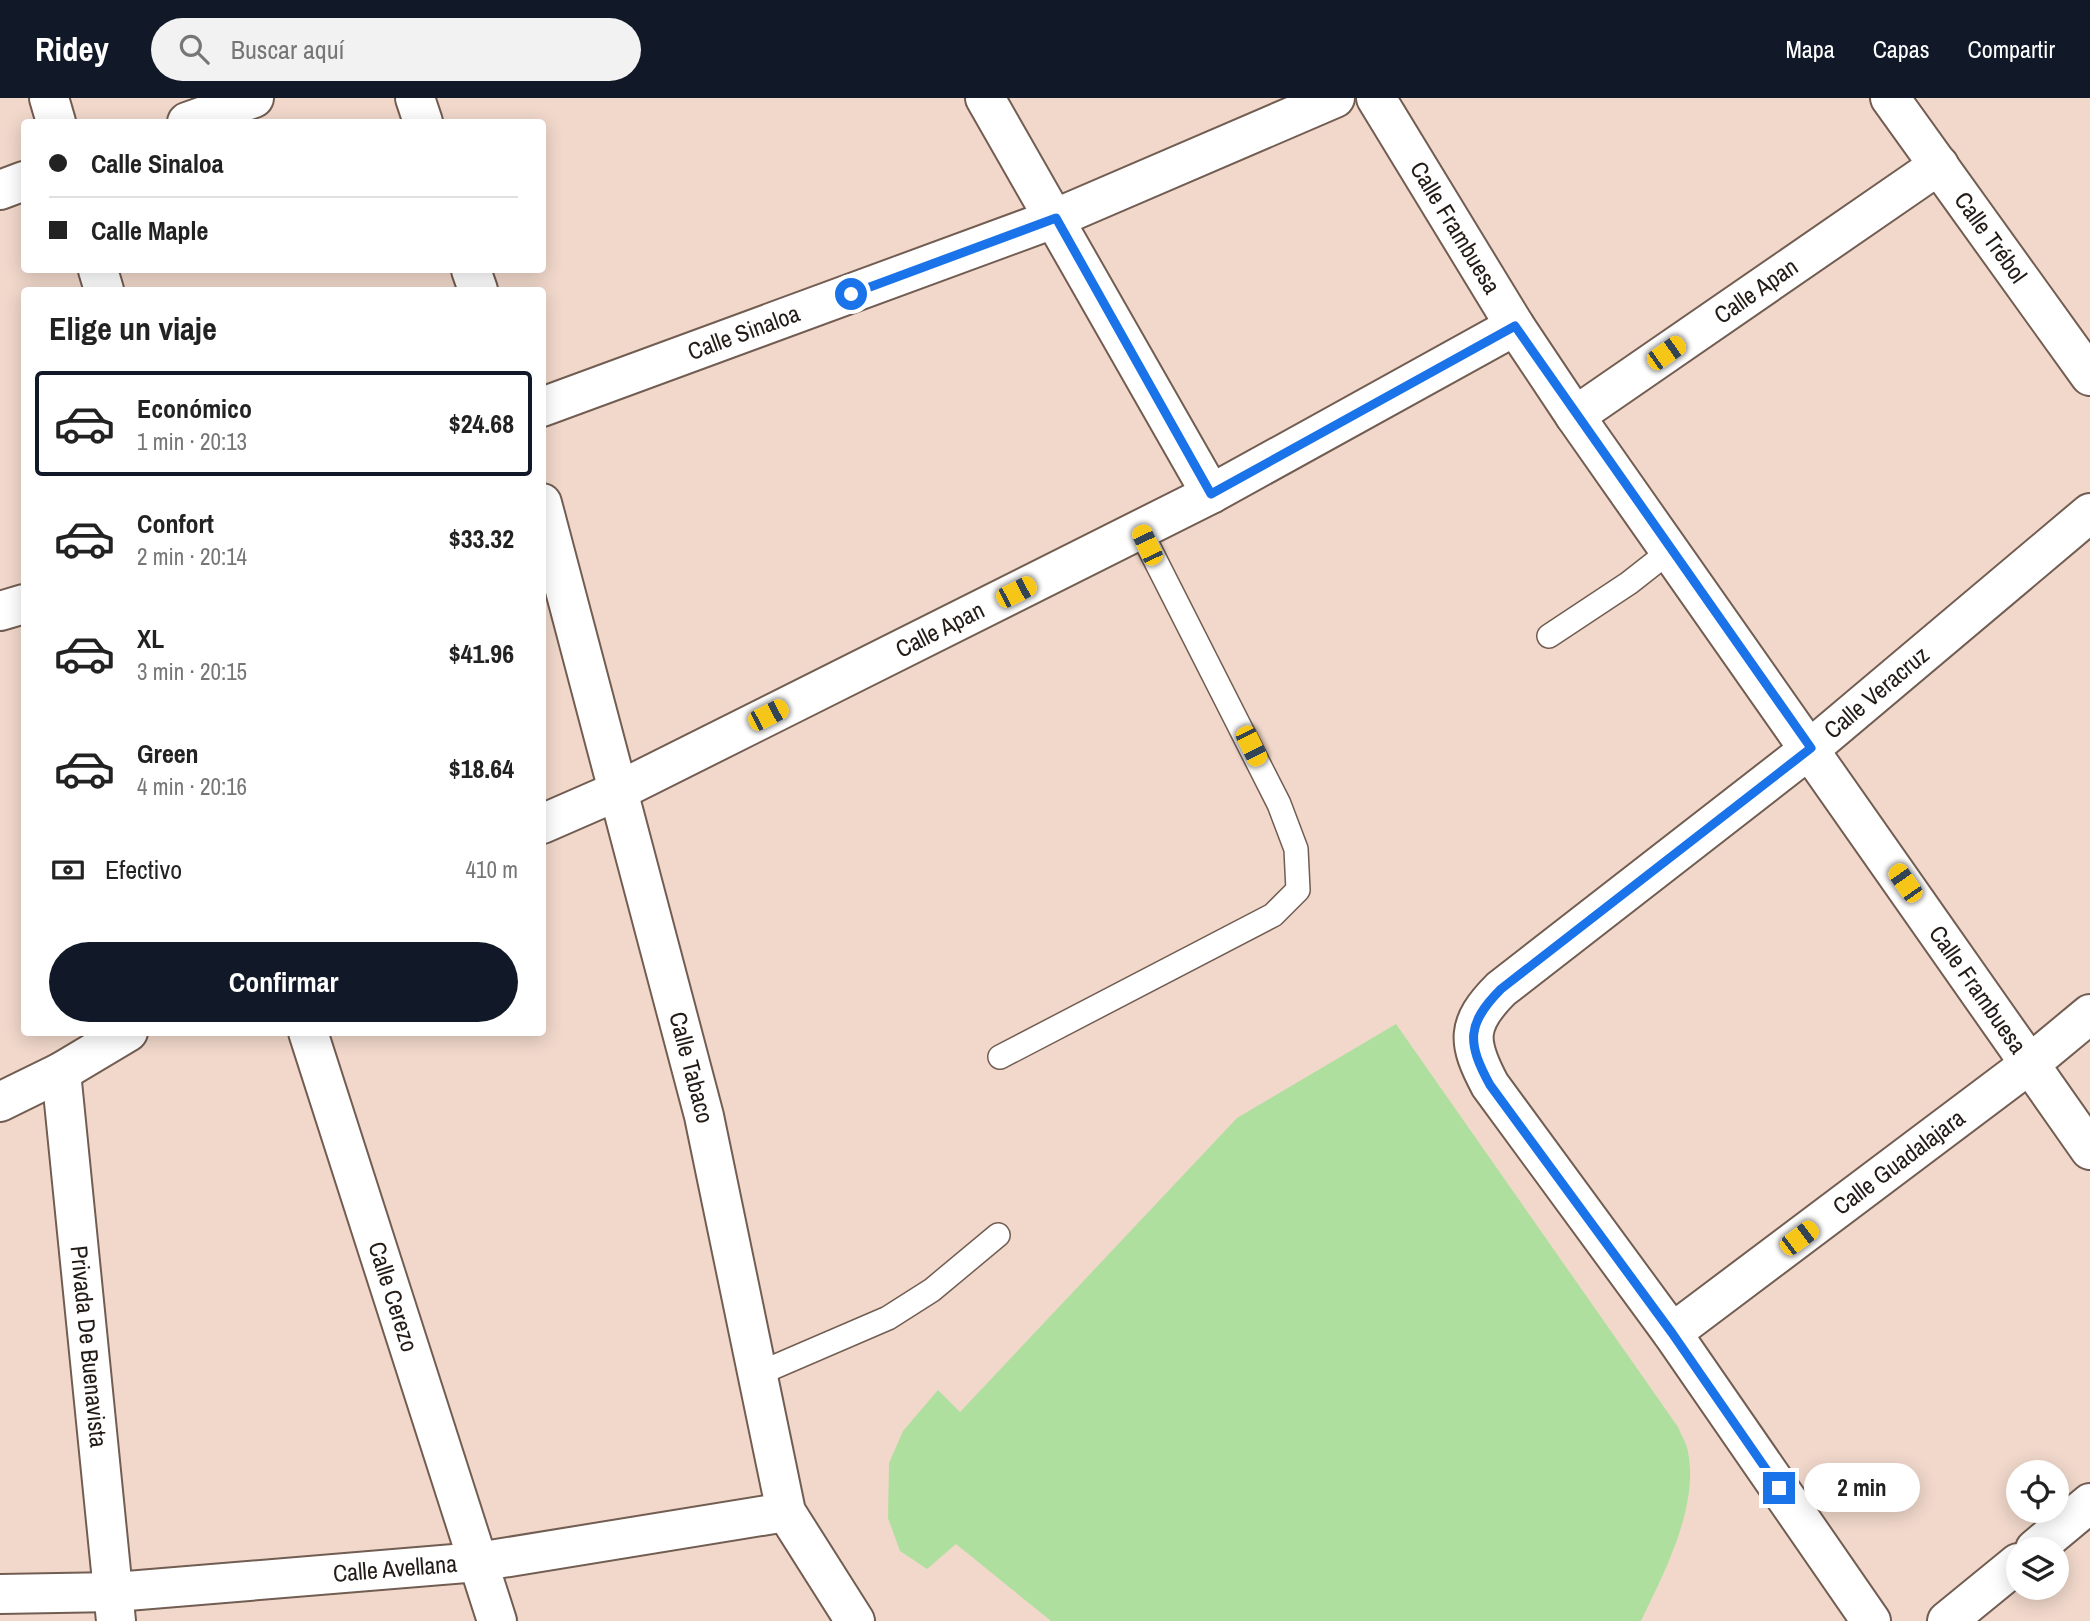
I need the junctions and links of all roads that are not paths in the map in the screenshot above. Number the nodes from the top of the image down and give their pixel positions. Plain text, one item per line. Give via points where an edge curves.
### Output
1 (49, 98) edge
2 (254, 98) edge
3 (415, 98) edge
4 (985, 98) edge
5 (1335, 98) edge
6 (1376, 98) edge
7 (1890, 98) edge
8 (56, 119) edge
9 (195, 119) edge
10 (422, 119) edge
11 (1939, 165) junction
12 (21, 182) edge
13 (0, 190) edge
14 (1056, 218) junction
15 (1515, 326) junction
16 (2090, 376) edge
17 (546, 406) edge
18 (1575, 416) junction
19 (1211, 494) junction
20 (2090, 513) edge
21 (546, 518) edge
22 (1140, 530) junction
23 (1671, 550) junction
24 (21, 605) edge
25 (0, 611) edge
26 (1549, 636) dead end
27 (1811, 748) junction
28 (620, 790) junction
29 (546, 822) edge
30 (2090, 1014) edge
31 (121, 1036) edge
32 (309, 1036) edge
33 (1000, 1057) dead end
34 (2031, 1063) junction
35 (61, 1072) junction
36 (0, 1102) edge
37 (2090, 1150) edge
38 (998, 1235) dead end
39 (1672, 1333) junction
40 (758, 1374) junction
41 (2090, 1503) edge
42 (786, 1512) junction
43 (2049, 1537) edge
44 (478, 1562) junction
45 (2006, 1573) edge
46 (0, 1594) edge
47 (115, 1606) edge
48 (497, 1621) edge
49 (855, 1621) edge
50 (1871, 1621) edge
51 (1947, 1621) edge

1 - 8 street
2 - 9 street
3 - 10 street
4 - 14 street
5 - 14 street, Calle Sinaloa
6 - 15 street, Calle Frambuesa
7 - 11 street, Calle Trébol
11 - 16 street, Calle Trébol
11 - 18 street, Calle Apan
12 - 13 street
14 - 17 street, Calle Sinaloa
14 - 19 street
15 - 18 street, Calle Frambuesa
15 - 19 street, Calle Apan
18 - 23 street, Calle Frambuesa
19 - 22 street, Calle Apan
20 - 27 street, Calle Veracruz
21 - 28 street, Calle Tabaco
22 - 28 street, Calle Apan
22 - 33 lane via 1279,804 1296,849 1298,890 1273,915
23 - 26 lane
23 - 27 street, Calle Frambuesa
24 - 25 street
27 - 34 street, Calle Frambuesa
27 - 39 street, Calle Veracruz via 1501,989 1485,1005 1472,1031 1479,1064 1490,1085
28 - 29 street, Calle Apan
28 - 40 street, Calle Tabaco via 704,1116
30 - 34 street, Calle Guadalajara
31 - 35 street
32 - 44 street, Calle Cerezo
34 - 37 street, Calle Frambuesa
34 - 39 street, Calle Guadalajara
35 - 36 street
35 - 47 street, Privada De Buenavista
38 - 40 lane via 932,1290 888,1318
39 - 50 street
40 - 42 street, Calle Tabaco
41 - 43 street
42 - 44 street, Calle Avellana
42 - 49 street, Calle Tabaco
44 - 47 street, Calle Avellana
44 - 48 street, Calle Cerezo
45 - 51 street
46 - 47 street, Calle Avellana

